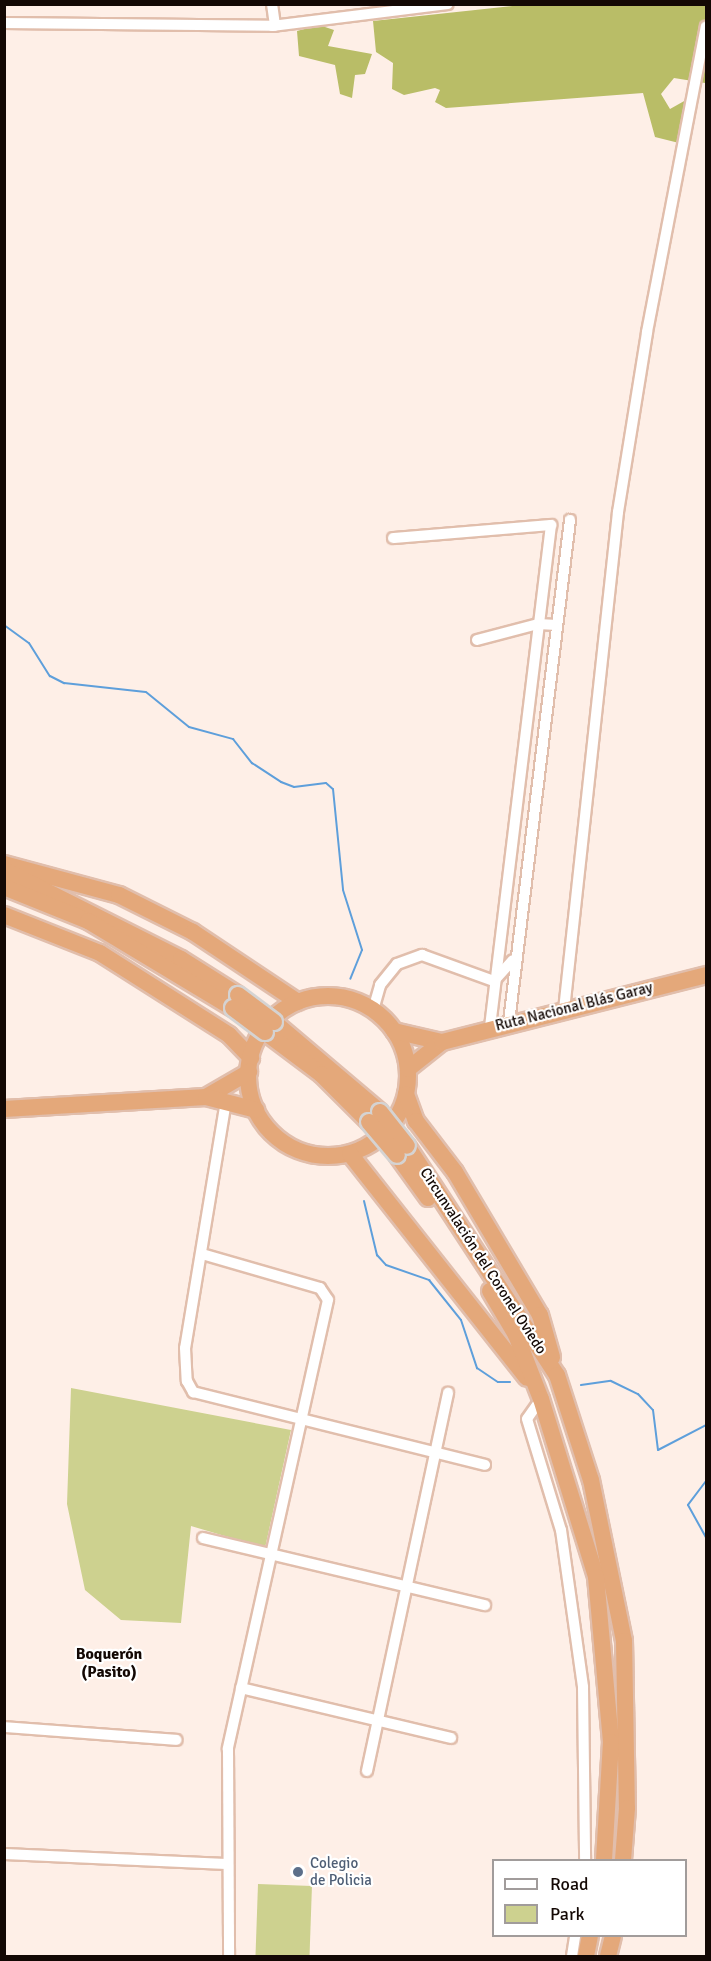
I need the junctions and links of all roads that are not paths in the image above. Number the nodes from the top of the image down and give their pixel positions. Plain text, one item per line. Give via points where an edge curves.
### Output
1 (272, 4) edge
2 (448, 4) edge
3 (4, 23) edge
4 (275, 26) junction
5 (706, 27) edge
6 (570, 520) dead end
7 (393, 538) dead end
8 (538, 624) junction
9 (557, 625) junction
10 (477, 640) dead end
11 (544, 727) junction
12 (525, 730) junction
13 (4, 864) edge
14 (4, 870) edge
15 (4, 887) edge
16 (4, 915) edge
17 (514, 957) junction
18 (496, 964) junction
19 (706, 975) edge
20 (478, 978) junction
21 (494, 981) junction
22 (235, 1001) junction
23 (298, 1002) junction
24 (373, 1010) junction
25 (564, 1010) junction
26 (509, 1022) junction
27 (490, 1028) junction
28 (394, 1031) junction
29 (442, 1042) junction
30 (250, 1065) junction
31 (408, 1069) junction
32 (406, 1094) junction
33 (206, 1096) junction
34 (226, 1101) junction
35 (4, 1109) edge
36 (256, 1110) junction
37 (402, 1150) junction
38 (350, 1154) junction
39 (201, 1254) junction
40 (557, 1375) junction
41 (448, 1393) dead end
42 (539, 1395) junction
43 (301, 1419) junction
44 (435, 1453) junction
45 (485, 1465) dead end
46 (203, 1538) dead end
47 (271, 1554) junction
48 (406, 1586) junction
49 (485, 1605) dead end
50 (241, 1688) junction
51 (377, 1720) junction
52 (4, 1727) edge
53 (451, 1738) dead end
54 (177, 1740) dead end
55 (367, 1771) dead end
56 (4, 1854) edge
57 (585, 1859) edge
58 (604, 1859) edge
59 (623, 1859) edge
60 (228, 1864) junction
61 (575, 1937) edge
62 (590, 1937) edge
63 (613, 1937) edge
64 (230, 1956) edge
65 (572, 1956) edge
66 (586, 1956) edge
67 (608, 1956) edge

1 - 4 street
2 - 4 street
3 - 4 street
5 - 25 street via 646,332 618,512
6 - 9 street
7 - 8 street via 550,522
8 - 9 street
8 - 10 street
8 - 12 street
9 - 11 street
11 - 12 street
11 - 17 street
12 - 18 street
13 - 23 highway via 119,895 231,955
14 - 22 highway, Circunvalación del Coronel Oviedo via 181,958
15 - 22 highway, Circunvalación del Coronel Oviedo via 88,921
16 - 30 highway via 100,953 229,1035
17 - 21 street
17 - 26 street
18 - 20 street
18 - 21 street
19 - 25 highway, Ruta Nacional Blás Garay
20 - 21 street
20 - 24 street via 422,955 397,964 380,985
21 - 27 street
22 - 37 highway, Circunvalación del Coronel Oviedo, bridge via 374,1117
23 - 24 highway via 336,997
23 - 30 highway via 263,1030
24 - 28 highway
25 - 26 highway, Ruta Nacional Blás Garay
26 - 27 highway, Ruta Nacional Blás Garay
27 - 29 highway, Ruta Nacional Blás Garay
28 - 29 highway, Ruta Nacional Blás Garay
28 - 31 highway
29 - 31 highway, Ruta Nacional Blás Garay
30 - 33 highway
30 - 36 highway
31 - 32 highway
32 - 38 highway via 386,1132
32 - 40 highway via 416,1121 455,1172 540,1315
33 - 34 highway
33 - 35 highway
34 - 36 highway
34 - 39 street
36 - 38 highway via 272,1133 295,1149 322,1156
37 - 40 highway, Circunvalación del Coronel Oviedo
37 - 42 highway, Circunvalación del Coronel Oviedo via 516,1335
38 - 42 highway
39 - 43 street via 184,1348 186,1381 193,1392
39 - 43 street via 325,1292
40 - 59 highway, Circunvalación del Coronel Oviedo via 591,1480 624,1641 627,1808
41 - 44 street
42 - 57 street via 527,1419 561,1530 583,1687
42 - 58 highway, Circunvalación del Coronel Oviedo via 596,1577 611,1742
43 - 44 street
43 - 47 street
44 - 45 street
44 - 48 street
46 - 47 street
47 - 48 street
47 - 50 street
48 - 49 street
48 - 51 street
50 - 51 street
50 - 60 street via 228,1749
51 - 53 street
51 - 55 street
52 - 54 street
56 - 60 street
60 - 64 street
61 - 65 street
62 - 66 highway
63 - 67 highway

